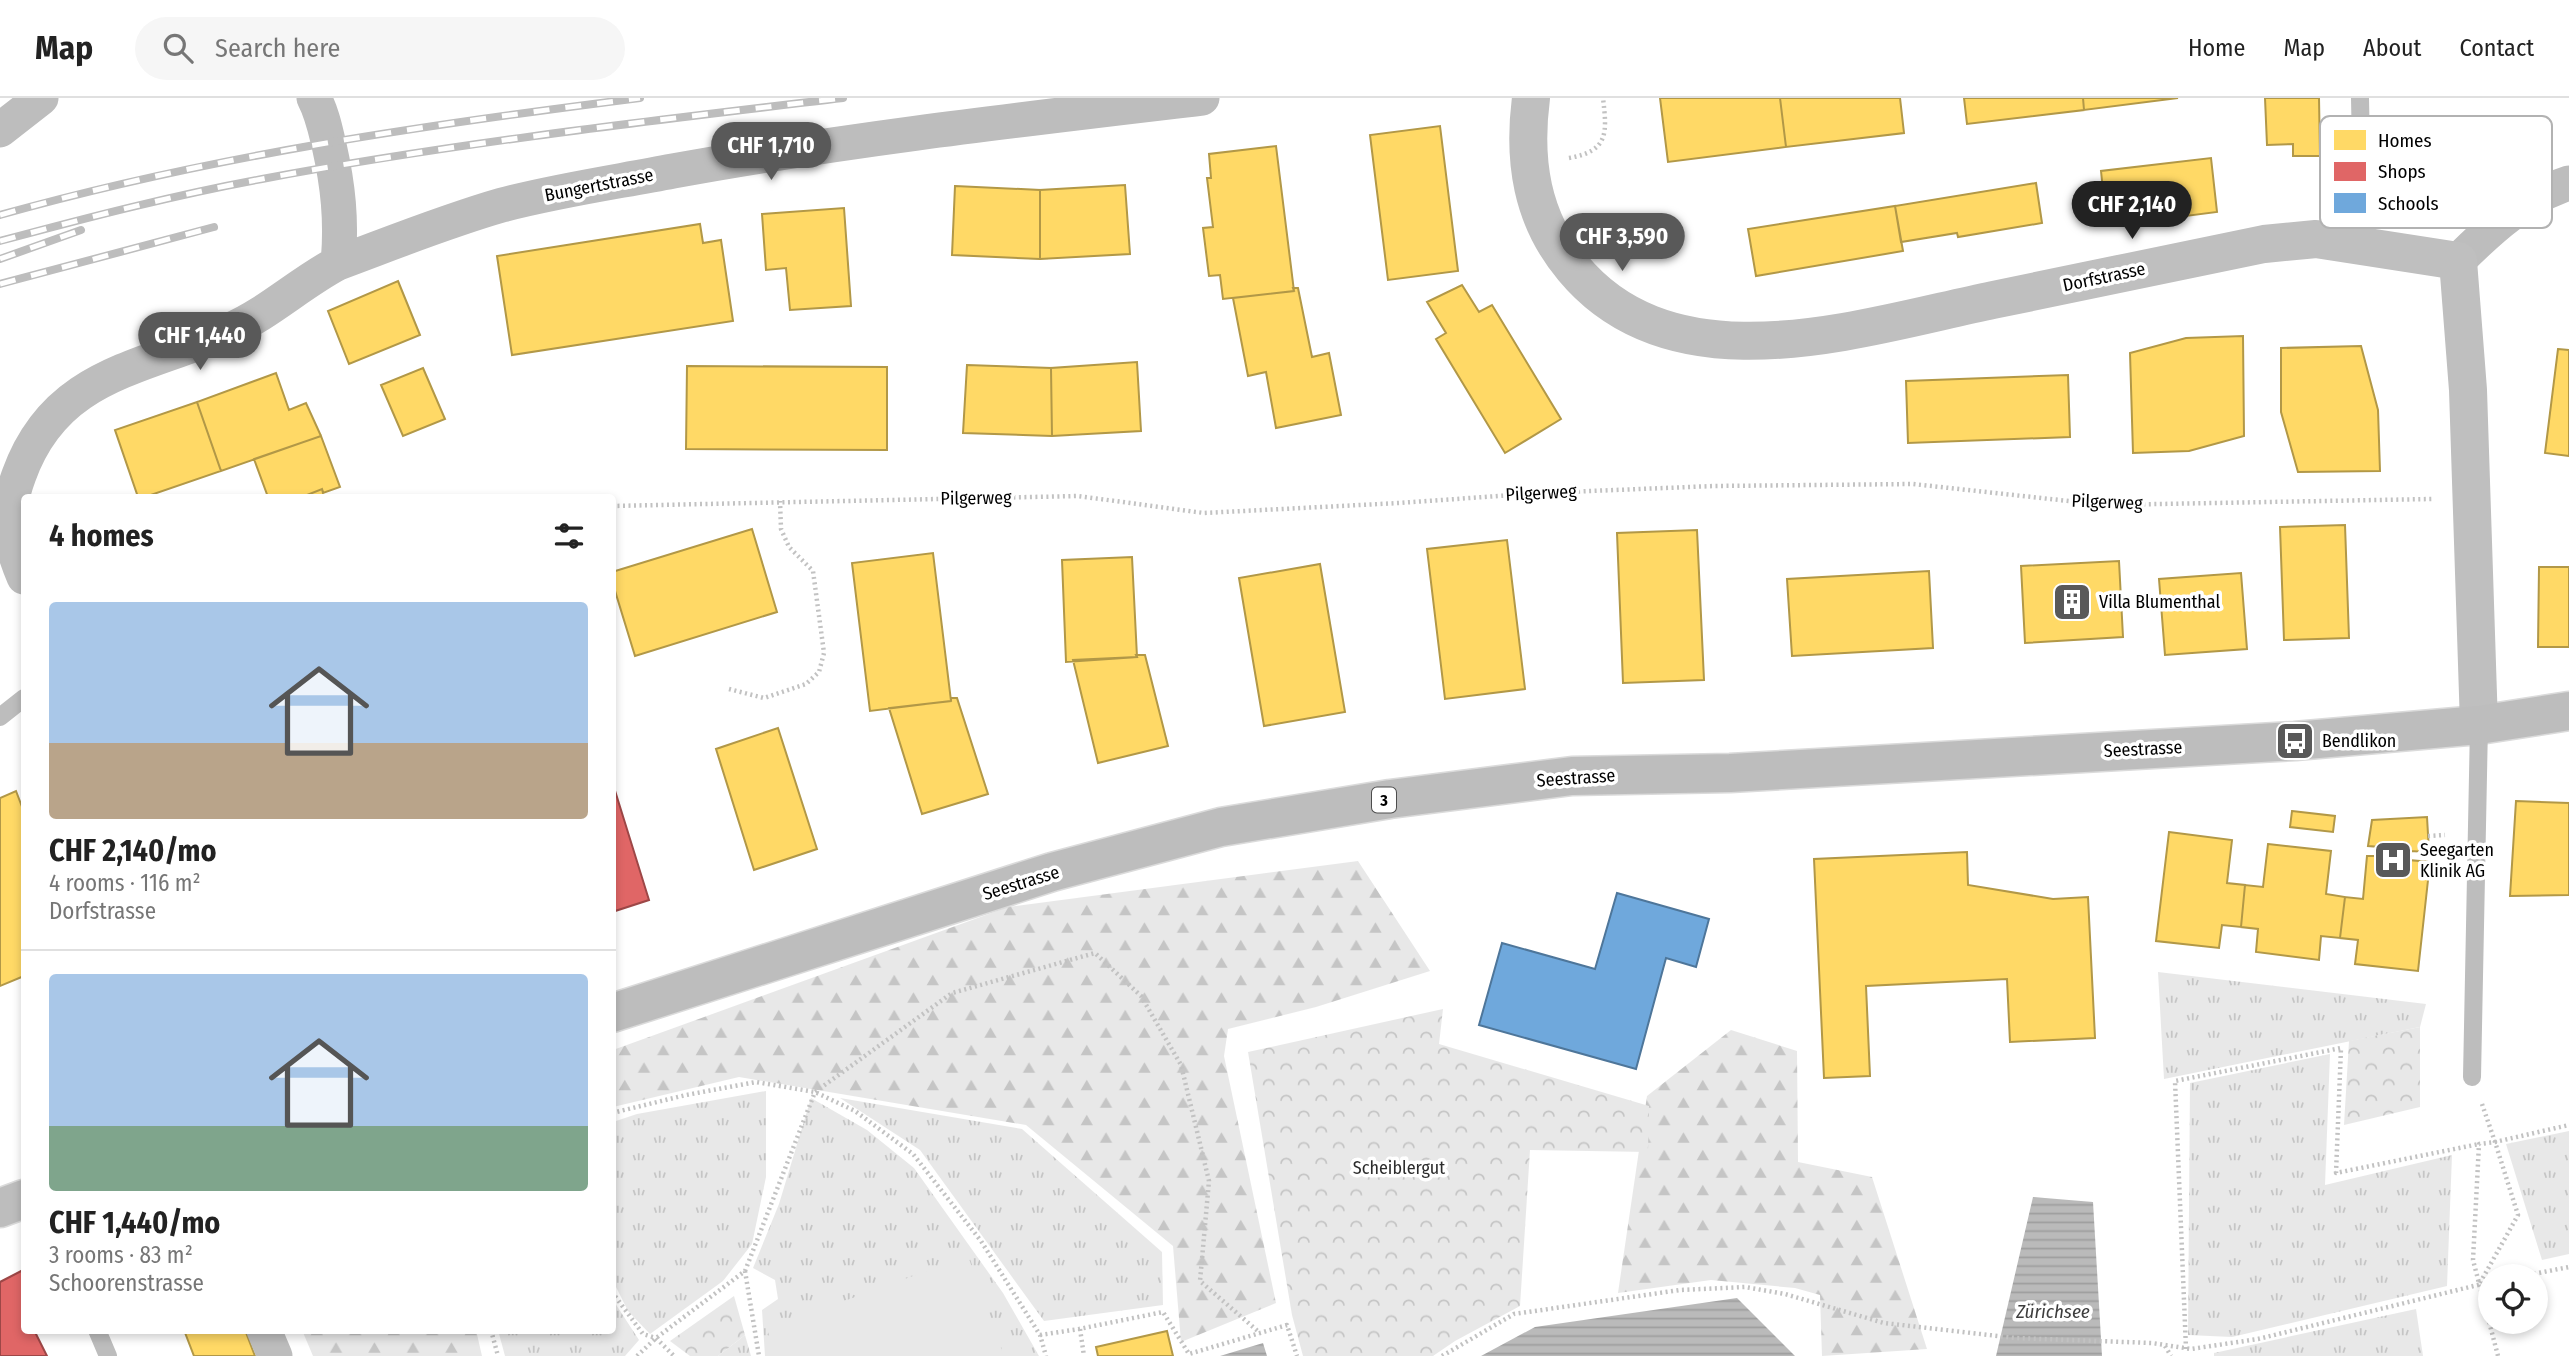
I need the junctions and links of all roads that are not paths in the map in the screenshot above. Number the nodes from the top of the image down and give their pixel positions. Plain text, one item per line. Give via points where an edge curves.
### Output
1 (41, 98) edge
2 (314, 98) edge
3 (1202, 98) edge
4 (1531, 98) edge
5 (2360, 98) edge
6 (2360, 116) edge
7 (0, 130) edge
8 (2569, 183) edge
9 (2552, 189) edge
10 (2493, 228) edge
11 (2458, 261) junction
12 (338, 263) junction
13 (13, 556) edge
14 (21, 700) edge
15 (2569, 711) edge
16 (0, 717) edge
17 (2479, 725) junction
18 (616, 1012) edge
19 (2472, 1077) road end
20 (21, 1200) edge
21 (0, 1208) edge
22 (99, 1334) edge
23 (266, 1334) edge
24 (108, 1356) edge
25 (275, 1356) edge

1 - 7 street
2 - 12 street via 338,185
3 - 12 street, Bungertstrasse via 911,133 562,191 439,225
4 - 11 street, Dorfstrasse via 1528,164 1541,212 1562,255 1603,296 1664,330 1728,341 1808,338 2264,244 2316,239
5 - 6 lane
8 - 9 street
10 - 11 street
11 - 17 street via 2468,390
12 - 13 street, Bungertstrasse via 231,330 128,368 68,401 49,420 17,480 9,526
14 - 16 lane
15 - 17 main road, Seestrasse / 3
17 - 18 main road, Seestrasse / 3 via 2295,741 1730,773 1572,776 1390,799 1221,827 1052,872
17 - 19 lane
20 - 21 main road
22 - 24 lane
23 - 25 street

